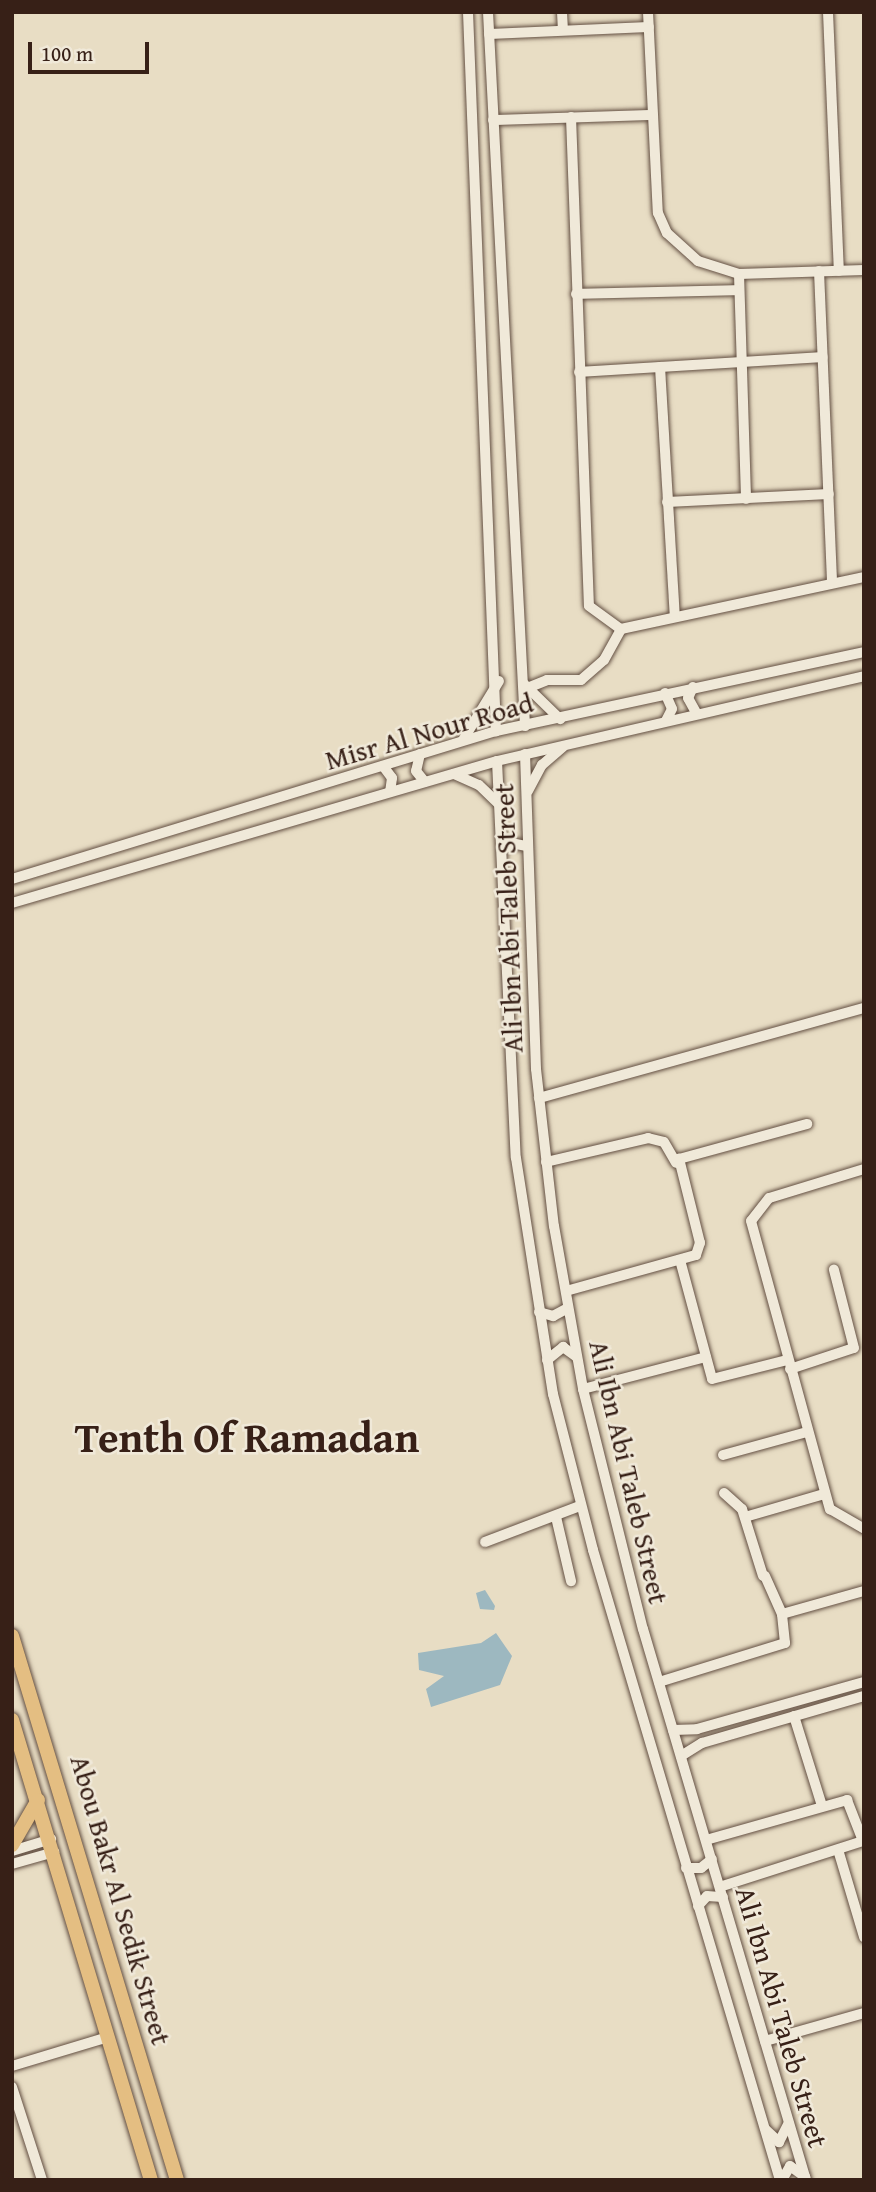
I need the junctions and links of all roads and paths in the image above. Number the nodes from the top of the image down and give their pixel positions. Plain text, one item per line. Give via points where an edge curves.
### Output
1 (468, 12) edge
2 (488, 12) edge
3 (562, 12) edge
4 (648, 12) edge
5 (828, 12) edge
6 (649, 27) junction
7 (562, 30) junction
8 (489, 34) junction
9 (652, 115) junction
10 (571, 117) junction
11 (493, 120) junction
12 (864, 270) edge
13 (819, 271) junction
14 (839, 271) junction
15 (739, 274) junction
16 (740, 290) junction
17 (576, 294) junction
18 (823, 357) junction
19 (742, 362) junction
20 (660, 367) junction
21 (579, 372) junction
22 (829, 494) junction
23 (746, 499) junction
24 (667, 502) junction
25 (864, 577) edge
26 (832, 583) junction
27 (676, 616) junction
28 (621, 629) junction
29 (517, 647) junction
30 (498, 648) junction
31 (864, 652) edge
32 (864, 676) edge
33 (499, 681) junction
34 (523, 683) junction
35 (693, 687) junction
36 (665, 693) junction
37 (697, 714) junction
38 (560, 719) junction
39 (666, 721) junction
40 (525, 726) junction
41 (496, 731) junction
42 (463, 740) junction
43 (568, 744) junction
44 (420, 754) junction
45 (525, 754) junction
46 (497, 761) junction
47 (383, 766) junction
48 (454, 774) junction
49 (425, 782) junction
50 (390, 792) junction
51 (527, 794) junction
52 (499, 804) junction
53 (527, 846) junction
54 (502, 850) junction
55 (12, 878) edge
56 (12, 903) edge
57 (864, 1008) edge
58 (539, 1098) junction
59 (807, 1124) dead end
60 (546, 1162) junction
61 (676, 1163) junction
62 (864, 1169) edge
63 (680, 1260) junction
64 (834, 1270) dead end
65 (566, 1292) junction
66 (568, 1307) junction
67 (539, 1312) junction
68 (577, 1356) junction
69 (706, 1357) junction
70 (547, 1360) junction
71 (788, 1364) junction
72 (583, 1390) junction
73 (807, 1432) junction
74 (723, 1455) dead end
75 (723, 1493) dead end
76 (824, 1494) junction
77 (580, 1506) junction
78 (556, 1517) junction
79 (745, 1517) junction
80 (864, 1529) edge
81 (485, 1542) dead end
82 (571, 1581) dead end
83 (864, 1591) edge
84 (782, 1614) junction
85 (12, 1636) edge
86 (659, 1682) junction
87 (864, 1682) edge
88 (864, 1696) edge
89 (794, 1716) junction
90 (12, 1720) edge
91 (673, 1730) junction
92 (17, 1747) edge
93 (681, 1756) junction
94 (38, 1800) junction
95 (822, 1806) junction
96 (706, 1840) junction
97 (31, 1845) junction
98 (53, 1846) junction
99 (12, 1848) edge
100 (839, 1853) junction
101 (35, 1858) junction
102 (712, 1859) junction
103 (12, 1864) edge
104 (686, 1868) junction
105 (721, 1892) junction
106 (698, 1906) junction
107 (864, 1937) edge
108 (864, 2013) edge
109 (108, 2037) junction
110 (765, 2041) junction
111 (12, 2066) edge
112 (12, 2087) edge
113 (789, 2120) junction
114 (18, 2123) edge
115 (762, 2125) junction
116 (42, 2180) edge
117 (151, 2180) edge
118 (177, 2180) edge
119 (781, 2180) edge
120 (806, 2180) edge

1 - 30 street
2 - 8 street
3 - 7 street
4 - 6 street
5 - 14 street
6 - 7 street
6 - 9 street
7 - 8 street
8 - 11 street
9 - 10 street
9 - 15 street via 658,213 667,233 698,261
10 - 11 street
10 - 17 street
11 - 29 street
12 - 14 street
13 - 14 street
13 - 15 street
13 - 18 street
15 - 16 street
16 - 17 street
16 - 19 street
17 - 21 street
18 - 19 street
18 - 22 street
19 - 20 street
19 - 23 street
20 - 21 street
20 - 24 street
21 - 28 street via 588,601 597,617
22 - 23 street
22 - 26 street
23 - 24 street
24 - 27 street
25 - 26 street
26 - 27 street
27 - 28 street
28 - 34 street via 604,660 581,680
29 - 30 street
29 - 34 street
30 - 33 street
31 - 35 street, Misr Al Nour Road
32 - 37 street, Misr Al Nour Road
33 - 41 street
33 - 42 street
34 - 38 street
34 - 40 street
35 - 36 street, Misr Al Nour Road
35 - 37 street via 688,698
36 - 38 street, Misr Al Nour Road
36 - 39 street via 672,709
37 - 39 street, Misr Al Nour Road
38 - 40 street, Misr Al Nour Road
39 - 43 street, Misr Al Nour Road
40 - 41 street, Misr Al Nour Road
41 - 42 street, Misr Al Nour Road
42 - 44 street, Misr Al Nour Road
43 - 45 street, Misr Al Nour Road
43 - 51 street via 542,765
44 - 47 street, Misr Al Nour Road
44 - 49 street via 416,771
45 - 46 street, Misr Al Nour Road
45 - 51 street, Ali Ibn Abi Taleb Street
46 - 48 street, Misr Al Nour Road
46 - 52 street, Ali Ibn Abi Taleb Street
47 - 50 street via 392,778
47 - 55 street, Misr Al Nour Road
48 - 49 street, Misr Al Nour Road
48 - 52 street via 480,785
49 - 50 street, Misr Al Nour Road
50 - 56 street, Misr Al Nour Road
51 - 53 street, Ali Ibn Abi Taleb Street
52 - 54 street, Ali Ibn Abi Taleb Street
53 - 54 street via 516,842
53 - 58 street, Ali Ibn Abi Taleb Street
54 - 67 street, Ali Ibn Abi Taleb Street via 516,1158
57 - 58 street
58 - 60 street, Ali Ibn Abi Taleb Street
59 - 61 street
60 - 61 street via 648,1138 664,1142
60 - 65 street, Ali Ibn Abi Taleb Street
61 - 63 street via 700,1250
62 - 71 street via 769,1198 754,1212 752,1231
63 - 65 street
63 - 69 street
64 - 71 street via 854,1348
65 - 66 street, Ali Ibn Abi Taleb Street
66 - 67 street via 553,1316
66 - 68 street, Ali Ibn Abi Taleb Street
67 - 70 street, Ali Ibn Abi Taleb Street
68 - 70 street via 563,1347
68 - 72 street, Ali Ibn Abi Taleb Street
69 - 71 street via 712,1379
69 - 72 street
70 - 77 street, Ali Ibn Abi Taleb Street
71 - 73 street
72 - 86 street, Ali Ibn Abi Taleb Street
73 - 74 street
73 - 76 street
75 - 79 street
76 - 79 street
76 - 80 street via 838,1519
77 - 78 street
77 - 104 street, Ali Ibn Abi Taleb Street
78 - 81 street
78 - 82 street
79 - 84 street
83 - 84 street
84 - 86 street via 785,1643
85 - 118 main road, Abou Bakr Al Sedik Street
86 - 91 street, Ali Ibn Abi Taleb Street
87 - 91 street via 697,1729
88 - 89 street
89 - 93 street via 702,1743
89 - 95 street
90 - 92 main road, Abou Bakr Al Sedik Street
91 - 93 street, Ali Ibn Abi Taleb Street
92 - 94 main road, Abou Bakr Al Sedik Street
93 - 96 street, Ali Ibn Abi Taleb Street
94 - 98 main road, Abou Bakr Al Sedik Street
94 - 99 main road
95 - 96 street
95 - 100 street via 852,1804 863,1843
96 - 102 street, Ali Ibn Abi Taleb Street
97 - 98 street
97 - 99 street
97 - 101 street
98 - 101 street
98 - 109 main road, Abou Bakr Al Sedik Street
100 - 105 street
100 - 107 street
101 - 103 street
102 - 104 street via 698,1869
102 - 105 street, Ali Ibn Abi Taleb Street
104 - 106 street, Ali Ibn Abi Taleb Street
105 - 106 street via 707,1896
105 - 110 street, Ali Ibn Abi Taleb Street
106 - 115 street, Ali Ibn Abi Taleb Street
108 - 110 street
109 - 111 street
109 - 117 main road, Abou Bakr Al Sedik Street
110 - 113 street, Ali Ibn Abi Taleb Street
112 - 114 street
113 - 115 street via 779,2142
113 - 120 street, Ali Ibn Abi Taleb Street
114 - 116 street
115 - 119 street, Ali Ibn Abi Taleb Street
119 - 120 street via 790,2166

